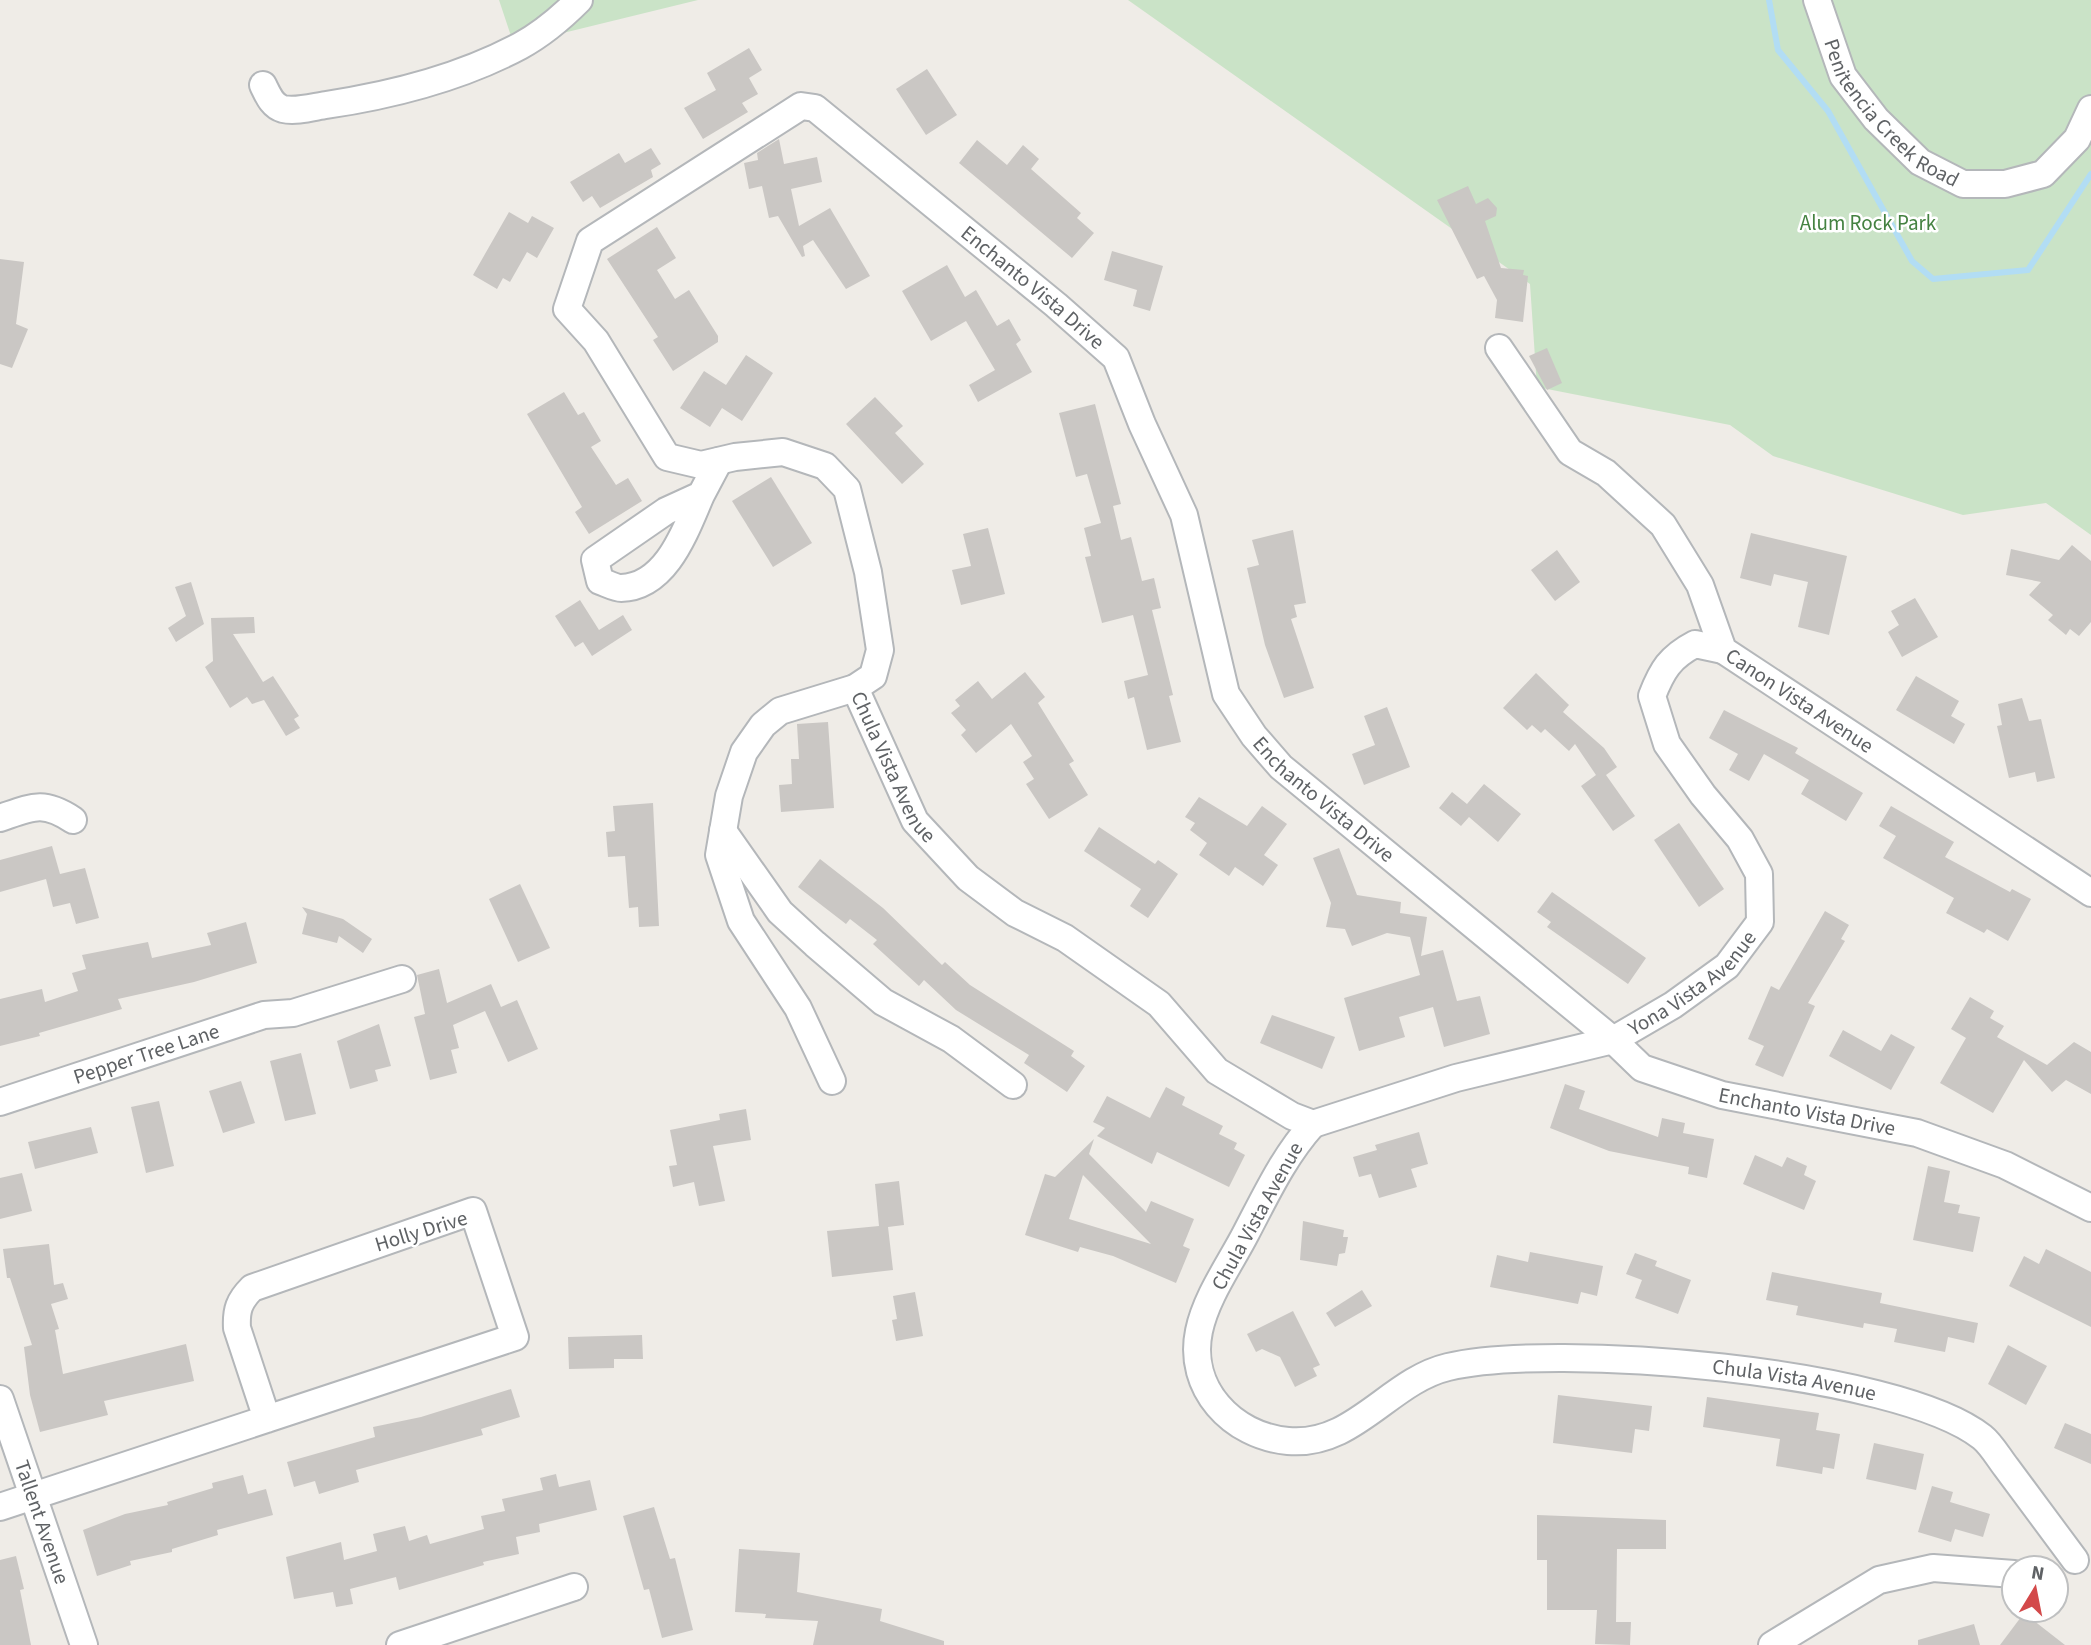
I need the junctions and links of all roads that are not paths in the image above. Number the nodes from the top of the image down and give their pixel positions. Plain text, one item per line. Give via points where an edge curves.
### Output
1 (579, 0) edge
2 (1817, 0) edge
3 (263, 85) dead end
4 (2091, 109) edge
5 (1499, 348) dead end
6 (719, 461) junction
7 (701, 495) dead end
8 (1724, 650) junction
9 (855, 688) junction
10 (0, 818) edge
11 (73, 820) dead end
12 (723, 831) junction
13 (2091, 893) edge
14 (402, 979) dead end
15 (1613, 1040) junction
16 (832, 1081) dead end
17 (1013, 1085) dead end
18 (0, 1102) edge
19 (1313, 1124) junction
20 (2091, 1208) edge
21 (0, 1399) edge
22 (267, 1419) junction
23 (33, 1496) junction
24 (0, 1507) edge
25 (2074, 1566) edge
26 (2000, 1573) edge
27 (574, 1587) dead end
28 (84, 1645) edge
29 (400, 1645) edge
30 (1772, 1645) edge

1 - 3 street via 520,46 449,77 405,90 283,109 271,101
2 - 4 street, Penitencia Creek Road via 1843,76 1876,119 1920,162 1963,184 2006,184 2043,174 2077,139
5 - 8 street, Canon Vista Avenue via 1570,452 1606,472 1663,525 1700,585
6 - 7 street
6 - 9 street via 783,452 825,466 847,489 868,572 880,650 873,676
6 - 15 street, Enchanto Vista Drive via 701,465 667,457 596,341 567,309 590,241 782,116 801,106 815,108 1115,358 1184,515 1226,694 1254,736 1281,767
8 - 13 street, Canon Vista Avenue
8 - 15 street, Yona Vista Avenue via 1695,644 1676,654 1664,666 1652,696 1667,744 1740,839 1759,874 1760,922 1727,965 1673,1005
9 - 12 street, Chula Vista Avenue via 780,711 763,725 744,752
9 - 19 street, Chula Vista Avenue via 915,821 968,878 1159,1004 1217,1071
10 - 11 street via 33,807 53,807
12 - 16 street, Chula Vista Avenue via 719,855 741,920 798,1008
12 - 17 street via 780,912 815,944 883,1002 951,1039
14 - 18 street, Pepper Tree Lane via 293,1013 264,1015
15 - 19 street, Yona Vista Avenue via 1456,1078
15 - 20 street, Enchanto Vista Drive via 1642,1068 1722,1095 1927,1136 2005,1165
19 - 25 street, Chula Vista Avenue via 1279,1171 1199,1329 1200,1377 1211,1400 1236,1422 1287,1441 1320,1439 1347,1429 1428,1374 1491,1360 1577,1359 1734,1368 1857,1390 1936,1413 1983,1437
21 - 23 street, Tallent Avenue
22 - 22 street, Holly Drive via 515,1338 473,1211 251,1288 240,1300 237,1328
22 - 23 street, Holly Drive
23 - 24 street, Holly Drive
23 - 28 street, Tallent Avenue
26 - 30 street via 1933,1568 1879,1580
27 - 29 street

